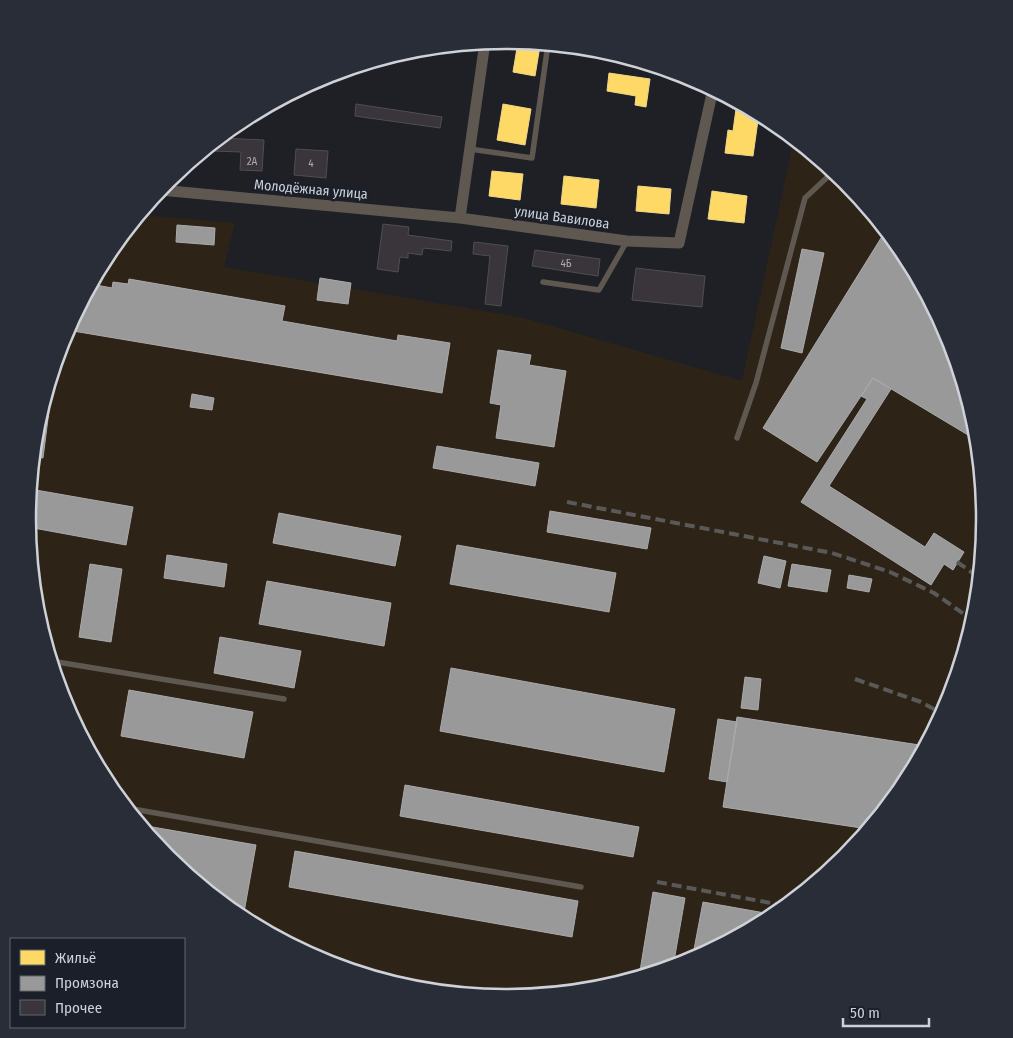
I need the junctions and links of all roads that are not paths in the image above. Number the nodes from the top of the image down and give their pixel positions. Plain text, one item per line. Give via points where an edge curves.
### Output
1 (484, 50) edge
2 (547, 51) edge
3 (711, 96) edge
4 (470, 149) junction
5 (829, 176) edge
6 (170, 191) edge
7 (460, 218) junction
8 (626, 241) junction
9 (543, 282) dead end
10 (737, 438) dead end
11 (59, 662) edge
12 (284, 699) dead end
13 (137, 810) edge
14 (581, 887) dead end

1 - 4 street
2 - 4 lane via 532,158
3 - 8 street, улица Вавилова via 679,244
4 - 7 street
5 - 10 lane via 805,198 756,383
6 - 7 street, Молодёжная улица
7 - 8 street, улица Вавилова
8 - 9 lane via 599,290
11 - 12 lane
13 - 14 lane

